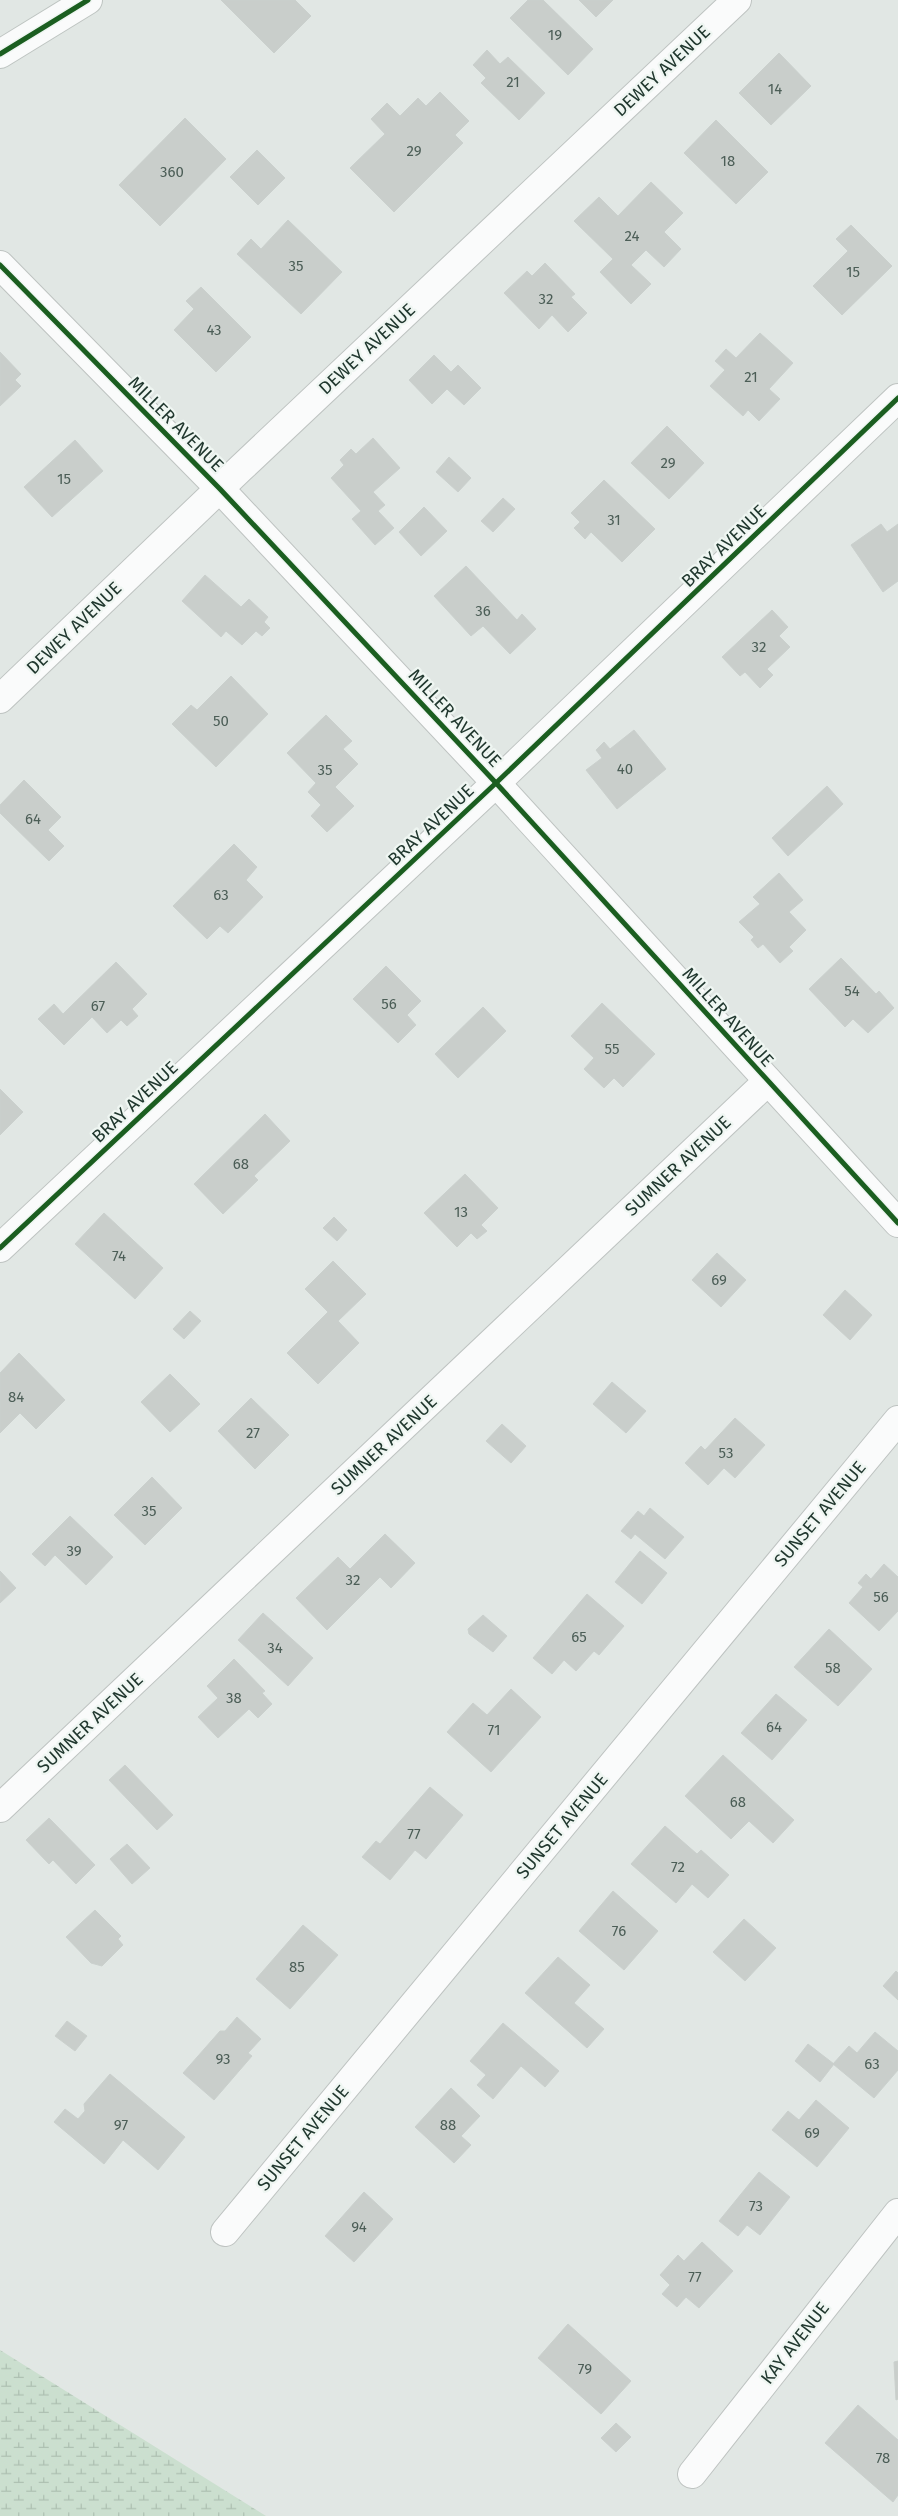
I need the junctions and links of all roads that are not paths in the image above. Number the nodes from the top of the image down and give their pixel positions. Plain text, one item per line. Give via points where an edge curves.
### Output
1 (88, 0) edge
2 (737, 0) edge
3 (0, 54) edge
4 (0, 265) edge
5 (898, 398) edge
6 (220, 489) junction
7 (0, 699) edge
8 (496, 783) junction
9 (768, 1081) junction
10 (898, 1223) edge
11 (0, 1248) edge
12 (898, 1420) edge
13 (0, 1808) edge
14 (897, 2217) edge
15 (225, 2232) dead end
16 (692, 2474) dead end

1 - 3 street
2 - 6 street, DEWEY AVENUE
4 - 6 street, MILLER AVENUE
5 - 8 street, BRAY AVENUE
6 - 7 street, DEWEY AVENUE
6 - 8 street, MILLER AVENUE
8 - 9 street, MILLER AVENUE
8 - 11 street, BRAY AVENUE
9 - 10 street, MILLER AVENUE
9 - 13 street, SUMNER AVENUE
12 - 15 street, SUNSET AVENUE
14 - 16 street, KAY AVENUE

